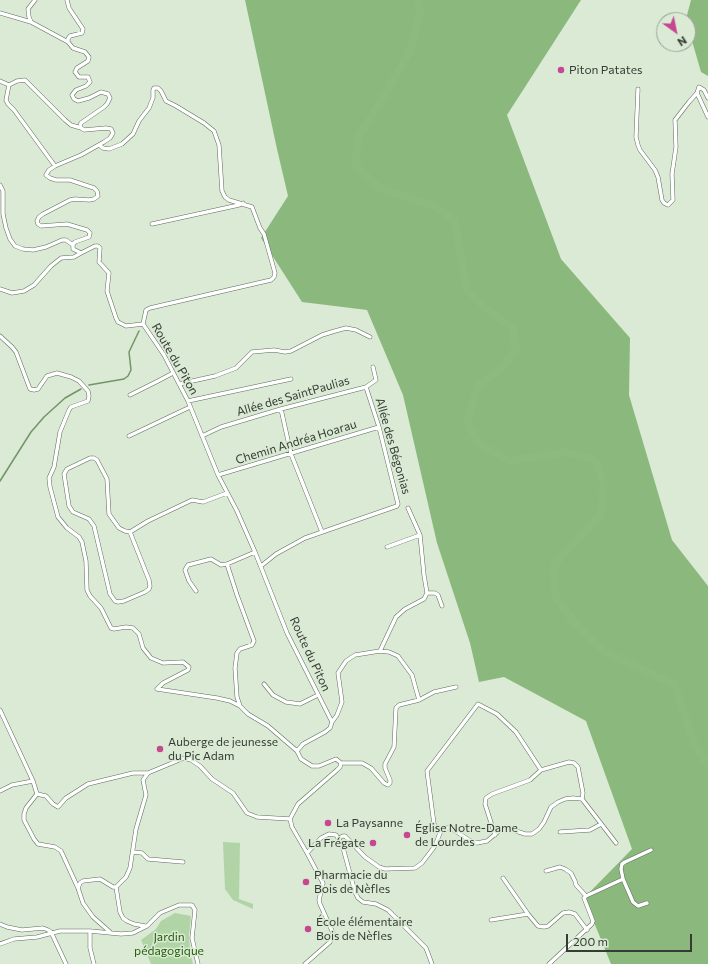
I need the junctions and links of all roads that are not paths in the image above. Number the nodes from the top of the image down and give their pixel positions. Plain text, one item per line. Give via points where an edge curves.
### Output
1 (35, 0) edge
2 (66, 0) edge
3 (0, 13) edge
4 (31, 22) junction
5 (68, 42) junction
6 (0, 81) edge
7 (9, 85) junction
8 (638, 89) dead end
9 (697, 93) junction
10 (708, 98) edge
11 (708, 118) edge
12 (81, 128) junction
13 (99, 145) junction
14 (55, 166) junction
15 (0, 185) edge
16 (243, 203) junction
17 (152, 224) dead end
18 (73, 245) junction
19 (81, 253) junction
20 (0, 288) edge
21 (142, 324) junction
22 (0, 336) edge
23 (370, 337) dead end
24 (373, 367) dead end
25 (173, 372) junction
26 (291, 379) dead end
27 (179, 384) junction
28 (366, 387) junction
29 (130, 395) dead end
30 (188, 401) junction
31 (190, 407) junction
32 (281, 409) junction
33 (379, 427) junction
34 (129, 436) dead end
35 (202, 436) junction
36 (291, 454) junction
37 (218, 475) junction
38 (227, 493) junction
39 (408, 508) dead end
40 (130, 532) junction
41 (322, 532) junction
42 (420, 535) junction
43 (387, 547) dead end
44 (255, 552) junction
45 (227, 564) junction
46 (261, 566) junction
47 (196, 591) dead end
48 (427, 593) junction
49 (442, 606) dead end
50 (380, 651) junction
51 (264, 684) dead end
52 (456, 687) dead end
53 (318, 695) junction
54 (419, 700) junction
55 (240, 706) junction
56 (0, 710) edge
57 (332, 722) junction
58 (297, 751) junction
59 (341, 763) junction
60 (542, 770) junction
61 (148, 773) junction
62 (32, 781) junction
63 (0, 791) edge
64 (37, 794) junction
65 (582, 799) junction
66 (290, 819) junction
67 (601, 824) junction
68 (560, 832) dead end
69 (440, 834) junction
70 (495, 835) junction
71 (339, 838) junction
72 (616, 843) dead end
73 (651, 850) dead end
74 (133, 852) junction
75 (307, 853) junction
76 (183, 862) dead end
77 (546, 871) dead end
78 (503, 878) dead end
79 (623, 879) junction
80 (116, 887) junction
81 (78, 888) junction
82 (586, 896) junction
83 (647, 903) dead end
84 (528, 914) junction
85 (491, 920) dead end
86 (0, 924) edge
87 (146, 926) junction
88 (587, 930) junction
89 (90, 931) junction
90 (51, 932) junction
91 (111, 932) junction
92 (0, 944) edge
93 (66, 964) edge
94 (94, 964) edge
95 (198, 964) edge
96 (305, 964) edge
97 (432, 964) edge
98 (549, 964) edge

1 - 4 street via 28,9
2 - 5 street via 83,29 82,33 70,36
3 - 4 street
4 - 5 street
5 - 12 street via 73,48 85,52 89,58 74,72 79,77 88,77 90,82 73,92 74,99 83,100 101,92 108,94 110,98 104,107 81,123
6 - 7 street
7 - 12 street via 17,81 29,82 64,120
7 - 14 street via 6,100 8,104
8 - 9 street via 638,145 655,170 662,200 668,205 673,200 675,120
9 - 10 street via 699,88 702,88
9 - 11 street
12 - 13 street via 111,129 113,133 110,138
13 - 14 street
13 - 16 street via 109,149 122,144 133,134 149,108 154,88 158,88 166,101 214,131 219,145 222,191 229,200
14 - 18 street via 47,172 46,175 50,178 70,180 97,191 98,196 94,199 70,200 43,214 37,221 41,226 67,224 83,228 90,233 89,237
15 - 18 street via 3,191 6,228 15,246 33,250 62,240
16 - 17 street
16 - 21 street via 252,207 255,212 264,234 274,277 271,280 150,308 146,310
18 - 19 street via 73,249
19 - 20 street via 74,257 61,258 34,285 24,291 12,293
19 - 21 street, Route du Piton via 95,246 100,248 99,262 109,273 107,292 118,322 126,326
21 - 25 street, Route du Piton
22 - 55 street via 16,352 30,389 38,389 47,376 56,373 79,381 88,391 88,401 68,410 60,432 54,468 49,478 58,517 82,542 86,561 87,590 90,596 101,608 111,628 133,628 139,634 143,648 151,658 163,663 184,662 189,667 157,689 217,698
23 - 27 street via 346,328 322,335 285,352 252,352 236,368 215,376
24 - 28 street, Allée des SaintPaulias via 376,380
25 - 27 street, Route du Piton
25 - 29 street
26 - 30 street
27 - 30 street, Route du Piton
28 - 32 street, Allée des SaintPaulias
28 - 33 street, Allée des Bégonias
30 - 31 street, Route du Piton
31 - 34 street
31 - 35 street, Route du Piton
32 - 35 street, Allée des SaintPaulias via 222,427
32 - 36 street
33 - 36 street, Chemin Andréa Hoarau
33 - 41 street, Allée des Bégonias via 397,506
35 - 37 street, Route du Piton
36 - 37 street, Chemin Andréa Hoarau
36 - 41 street
37 - 38 street, Route du Piton
38 - 40 street via 204,502 192,500
38 - 44 street, Route du Piton
39 - 42 street
40 - 40 street via 119,528 109,514 107,479 97,460 90,458 67,469 64,474 69,506 73,512 89,519 94,526 109,589 112,597 118,602 145,592 150,586
41 - 46 street, Allée des Bégonias via 276,554
42 - 43 street
42 - 48 street
44 - 45 street
44 - 46 street, Route du Piton
45 - 47 street via 221,565 211,560 188,565 185,570
45 - 55 street via 254,641 252,645 240,649 237,653 235,668
46 - 53 street, Route du Piton via 287,633
48 - 49 street via 438,595
48 - 50 street via 424,599 396,617
50 - 54 street via 398,656 404,663 415,682
50 - 57 street via 355,655 341,666 338,678 342,702
51 - 53 street via 273,695 286,702 300,704
52 - 54 street via 434,692
53 - 57 street, Route du Piton
54 - 59 street via 396,708 394,748 385,764 390,780 388,785 362,763
55 - 58 street
56 - 62 street
57 - 58 street via 330,728 303,744
58 - 59 street via 301,759 312,766 336,759
59 - 66 street via 337,770 298,804
60 - 65 street via 569,762 574,763 578,767
60 - 69 street via 516,732 497,714 478,704 427,771 434,824
60 - 70 street via 530,780 486,798 485,804
61 - 64 street via 133,773 88,784 66,798 58,807 46,796
61 - 66 street via 184,758 191,760 212,780 233,793 247,813 257,817
61 - 74 street via 143,780 146,795 136,829
62 - 63 street via 12,785
62 - 64 street
64 - 81 street via 24,811 24,820 36,842 62,851
65 - 67 street
65 - 70 street via 569,798 558,802 551,807 544,822 532,834 504,829
66 - 75 street
67 - 68 street via 590,830
67 - 72 street
69 - 70 street via 445,828 450,828 477,843 488,841
69 - 71 street via 435,846 415,868 378,867 345,836
71 - 75 street via 333,834 326,835
71 - 97 street via 358,898 388,910 426,948
73 - 79 street via 622,864
74 - 76 street via 142,853 148,859
74 - 80 street via 128,873
75 - 96 street via 323,883 319,900 333,933 330,942
77 - 82 street via 565,869 571,873 576,886
78 - 84 street
79 - 82 street
79 - 83 street via 633,902 638,906
80 - 81 street via 100,879 83,881
80 - 87 street via 123,918 134,924
81 - 91 street via 86,908
82 - 88 street via 584,898 593,922
84 - 85 street
84 - 88 street via 538,926 544,927 563,913 569,912 575,914
86 - 90 street via 22,930 43,928
87 - 91 street via 133,933
87 - 95 street via 160,913 179,905 192,905 195,910 192,938
88 - 98 street
89 - 90 street
89 - 91 street
89 - 94 street via 90,948
90 - 92 street
90 - 93 street

